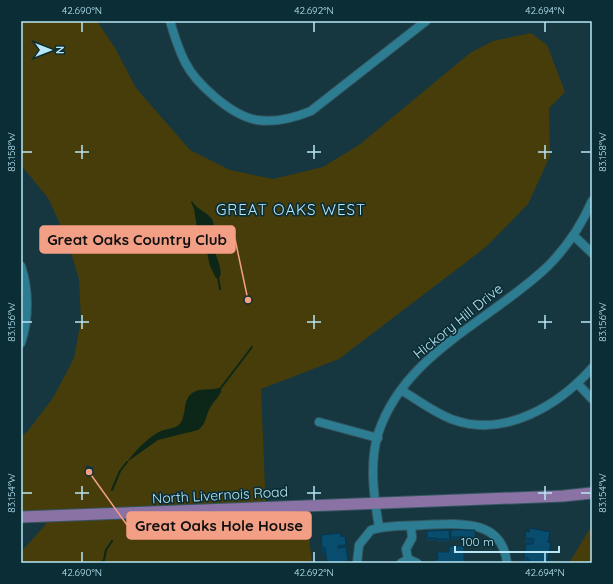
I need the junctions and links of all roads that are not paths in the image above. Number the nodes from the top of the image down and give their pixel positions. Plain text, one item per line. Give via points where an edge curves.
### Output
1 (170, 21) edge
2 (411, 21) edge
3 (426, 21) edge
4 (418, 28) junction
5 (592, 201) edge
6 (574, 236) junction
7 (592, 253) edge
8 (21, 266) edge
9 (21, 343) edge
10 (592, 368) edge
11 (577, 383) junction
12 (401, 390) junction
13 (592, 399) edge
14 (319, 422) dead end
15 (378, 438) junction
16 (592, 493) edge
17 (563, 496) junction
18 (592, 500) edge
19 (375, 503) junction
20 (21, 517) edge
21 (411, 526) junction
22 (379, 527) junction
23 (405, 561) edge
24 (357, 563) edge
25 (417, 563) edge
26 (507, 563) edge

1 - 4 street via 175,40 192,74 224,104 240,114 257,120 296,118 311,111
2 - 4 street
3 - 4 street
5 - 6 street, Hickory Hill Drive
6 - 7 street
6 - 12 street, Hickory Hill Drive via 548,266 430,357
8 - 9 street via 27,295 27,319
10 - 11 street
11 - 12 street via 537,412 505,424 483,425 454,420
11 - 13 street
12 - 15 street, Hickory Hill Drive via 390,408
14 - 15 street
15 - 19 street, Hickory Hill Drive via 373,479
16 - 17 main road, North Livernois Road
17 - 18 main road, North Livernois Road
17 - 19 main road, North Livernois Road
19 - 20 main road, North Livernois Road
19 - 22 street, Hickory Hill Drive
21 - 22 street
21 - 23 street via 412,538 406,549
21 - 26 street via 464,524 480,527 497,539 503,548
22 - 24 street via 364,537 358,551
23 - 25 street

